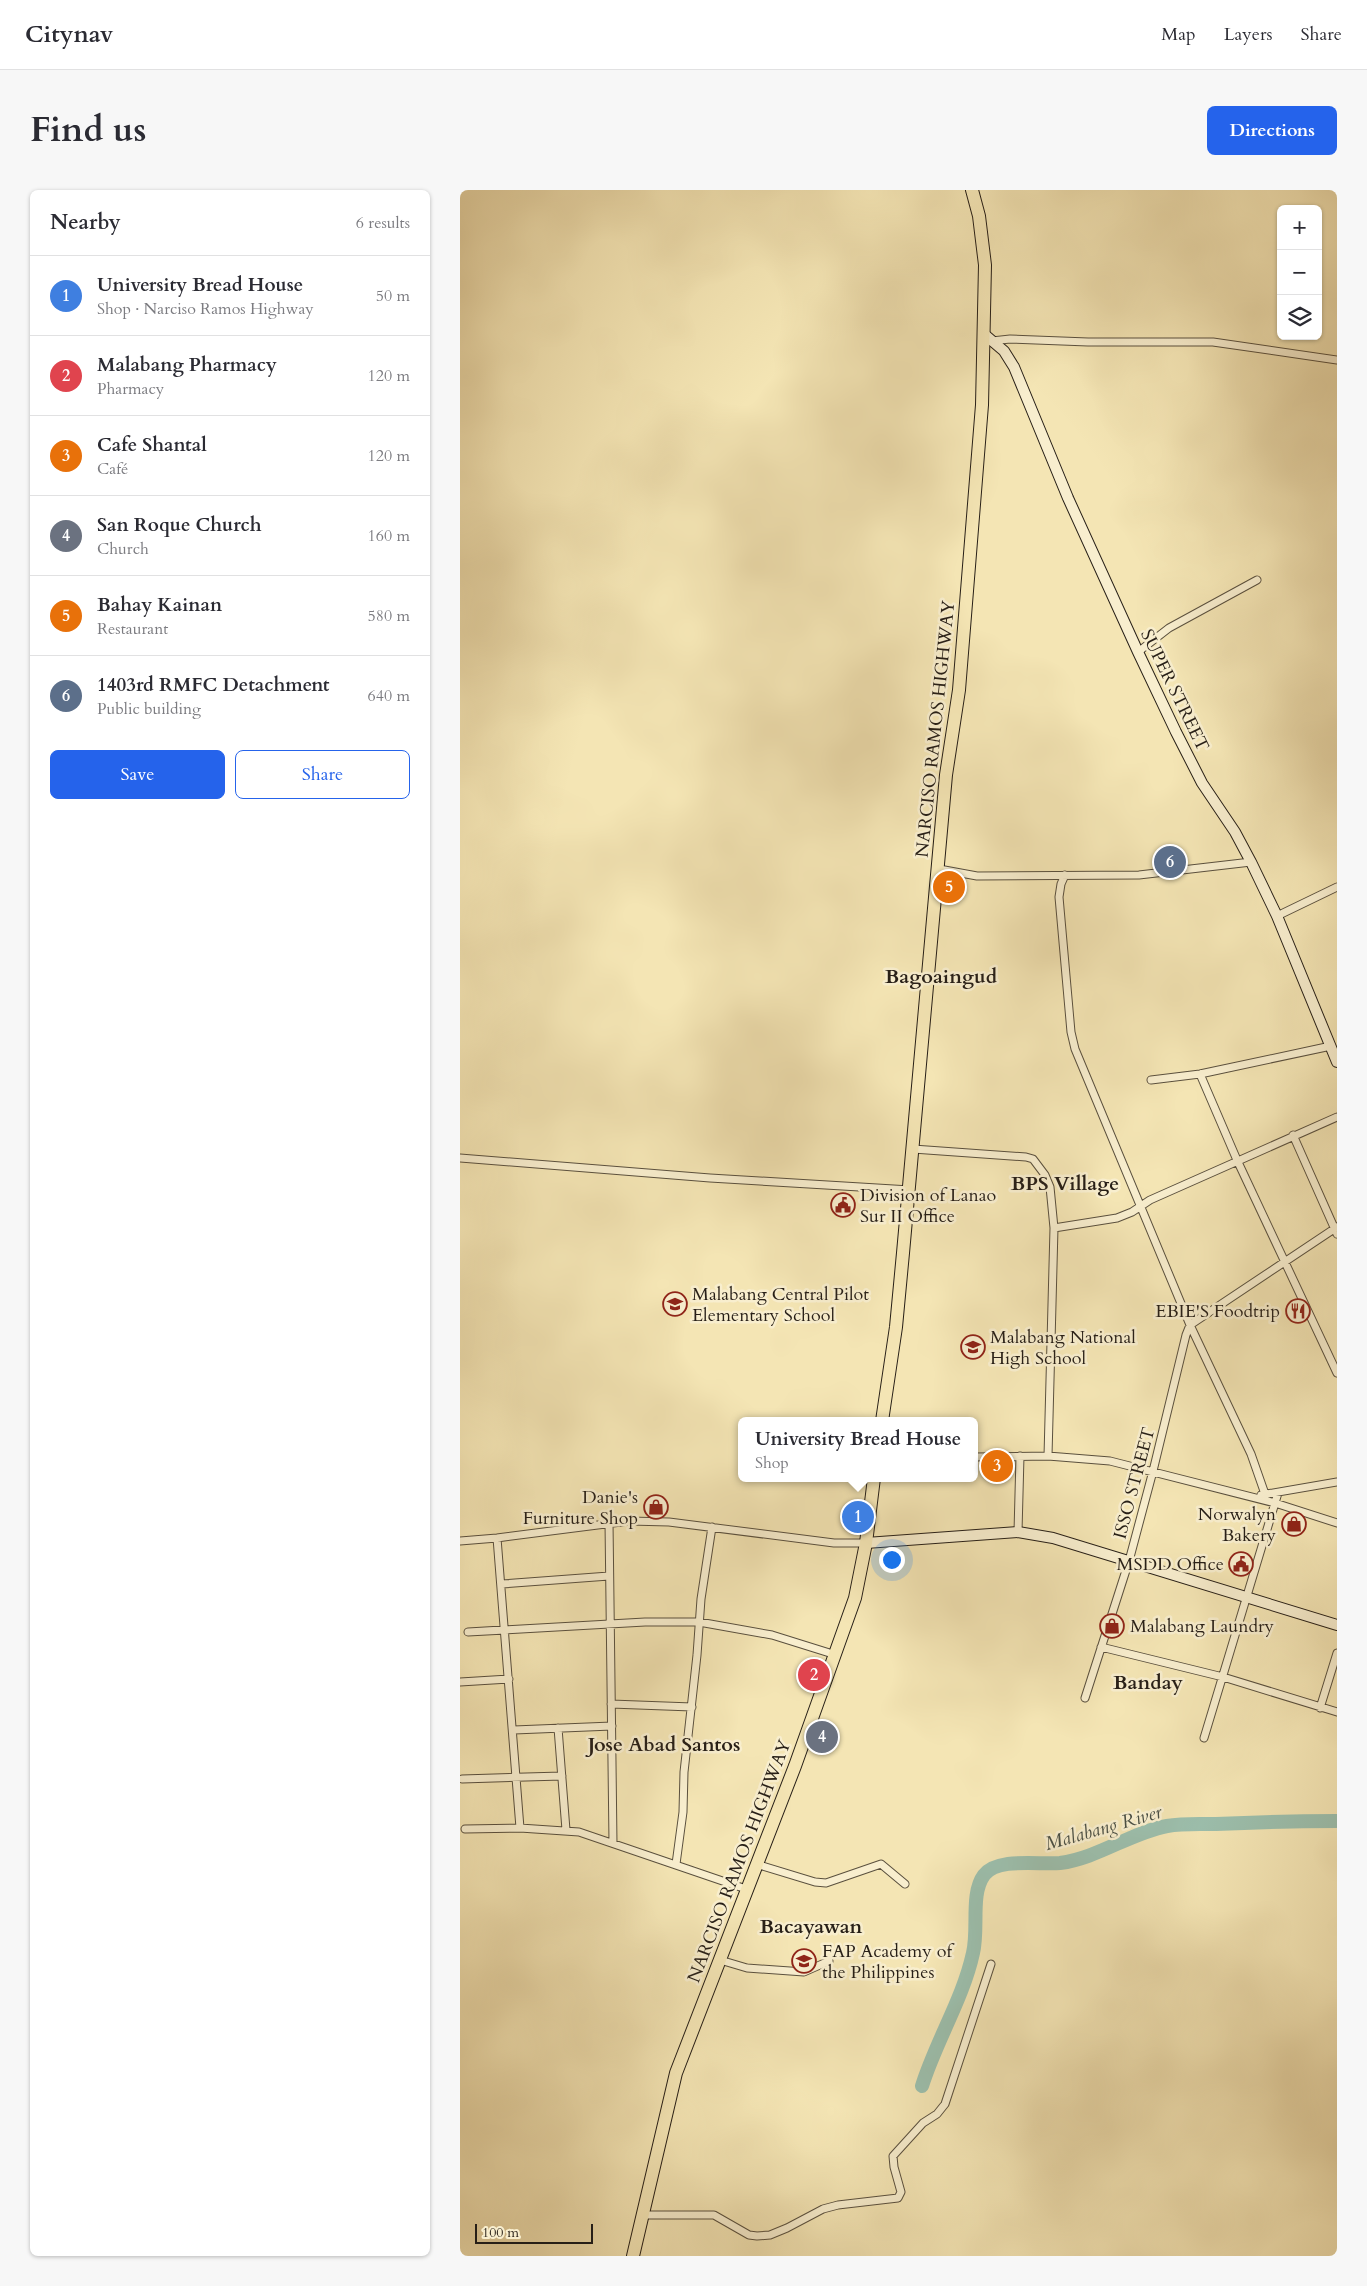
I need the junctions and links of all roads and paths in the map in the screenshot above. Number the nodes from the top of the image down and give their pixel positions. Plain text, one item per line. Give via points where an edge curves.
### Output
1 (972, 190) edge
2 (988, 338) junction
3 (1337, 360) edge
4 (1257, 580) dead end
5 (1138, 652) junction
6 (1251, 862) junction
7 (938, 869) junction
8 (1065, 875) junction
9 (1337, 886) edge
10 (1277, 916) junction
11 (1331, 1046) junction
12 (1337, 1062) edge
13 (1200, 1074) junction
14 (1151, 1080) dead end
15 (1337, 1117) edge
16 (1294, 1135) junction
17 (913, 1149) junction
18 (460, 1158) edge
19 (1237, 1160) junction
20 (910, 1190) junction
21 (1139, 1206) junction
22 (1054, 1228) junction
23 (1336, 1230) edge
24 (1286, 1262) junction
25 (1190, 1325) junction
26 (1337, 1372) edge
27 (883, 1417) edge
28 (1020, 1456) junction
29 (1048, 1456) junction
30 (978, 1457) edge
31 (1153, 1471) junction
32 (874, 1482) edge
33 (1337, 1482) edge
34 (1278, 1493) junction
35 (1265, 1494) junction
36 (1250, 1496) junction
37 (1276, 1504) junction
38 (609, 1522) junction
39 (1337, 1523) edge
40 (712, 1527) junction
41 (1018, 1532) junction
42 (498, 1538) junction
43 (460, 1541) edge
44 (866, 1543) junction
45 (1129, 1561) junction
46 (609, 1576) junction
47 (502, 1584) junction
48 (1247, 1597) junction
49 (699, 1622) junction
50 (1337, 1624) edge
51 (611, 1625) junction
52 (505, 1631) junction
53 (468, 1632) dead end
54 (1100, 1647) junction
55 (1337, 1653) edge
56 (836, 1655) junction
57 (1223, 1677) junction
58 (509, 1679) junction
59 (460, 1682) edge
60 (1084, 1698) dead end
61 (611, 1704) junction
62 (692, 1707) junction
63 (1320, 1708) junction
64 (1337, 1712) edge
65 (612, 1726) junction
66 (558, 1728) junction
67 (514, 1730) junction
68 (1204, 1738) dead end
69 (562, 1776) junction
70 (517, 1777) junction
71 (462, 1779) dead end
72 (520, 1828) junction
73 (465, 1829) dead end
74 (566, 1830) junction
75 (613, 1843) junction
76 (676, 1864) junction
77 (756, 1864) junction
78 (905, 1884) dead end
79 (746, 1889) junction
80 (720, 1960) junction
81 (829, 1961) dead end
82 (991, 1964) dead end
83 (643, 2215) junction
84 (633, 2256) edge

1 - 2 highway, NARCISO RAMOS HIGHWAY via 985,265
2 - 3 street via 1213,342
2 - 5 street, SUPER STREET via 1004,352 1014,367 1068,498
2 - 7 highway, NARCISO RAMOS HIGHWAY via 959,690 946,775
4 - 5 street via 1169,628
5 - 6 street, SUPER STREET via 1202,783
6 - 8 street via 1152,874
6 - 10 street, SUPER STREET
7 - 8 street via 977,876
7 - 17 highway, NARCISO RAMOS HIGHWAY
8 - 21 street via 1059,897 1071,1032 1092,1093
9 - 10 street
10 - 11 street, SUPER STREET
11 - 12 street, SUPER STREET
11 - 13 street
13 - 14 street
13 - 19 street
15 - 16 street
16 - 19 street
16 - 23 street
17 - 20 highway, NARCISO RAMOS HIGHWAY
17 - 22 street via 1033,1159 1050,1187
18 - 20 street
19 - 21 street
19 - 24 street
20 - 27 highway, NARCISO RAMOS HIGHWAY
21 - 22 street via 1117,1218
21 - 25 street
22 - 29 street
23 - 24 street
24 - 25 street
24 - 26 street
25 - 31 street, ISSO STREET
25 - 35 street via 1251,1454
28 - 29 street
28 - 30 street
28 - 41 street
29 - 31 street via 1110,1460
31 - 36 street
31 - 45 street, ISSO STREET
32 - 44 highway, NARCISO RAMOS HIGHWAY
33 - 34 street
34 - 35 street
34 - 37 street
35 - 36 street
36 - 37 street
37 - 39 street
37 - 48 street
38 - 40 street via 648,1521
38 - 42 street
38 - 46 street
40 - 44 street via 834,1543
40 - 49 street
41 - 44 street
41 - 45 street via 1053,1538
42 - 43 street
42 - 47 street
44 - 56 highway, NARCISO RAMOS HIGHWAY via 859,1584
45 - 48 street
45 - 54 street, ISSO STREET
46 - 47 street
46 - 51 street
47 - 52 street
48 - 50 street
48 - 57 street
49 - 51 street
49 - 56 street via 772,1635
49 - 62 street
51 - 52 street
51 - 61 street
52 - 53 street
52 - 58 street
54 - 57 street
54 - 60 street, ISSO STREET
55 - 63 street
56 - 77 highway, NARCISO RAMOS HIGHWAY
57 - 63 street
57 - 68 street
58 - 59 street
58 - 67 street
61 - 62 street
61 - 65 street
62 - 76 street via 684,1772 684,1812
63 - 64 street
65 - 66 street
65 - 75 street
66 - 67 street
66 - 69 street
67 - 70 street
69 - 70 street
69 - 74 street
70 - 71 street
70 - 72 street
72 - 73 street
72 - 74 street
74 - 75 street
75 - 76 street
76 - 79 street
77 - 78 street via 826,1883 881,1864
77 - 79 highway, NARCISO RAMOS HIGHWAY
79 - 80 highway, NARCISO RAMOS HIGHWAY
80 - 81 street via 747,1968 804,1972
80 - 83 highway, NARCISO RAMOS HIGHWAY via 676,2073
82 - 83 street via 945,2104 894,2156 901,2192 898,2198 846,2203 822,2209 770,2235 756,2236 714,2216
83 - 84 highway, NARCISO RAMOS HIGHWAY

